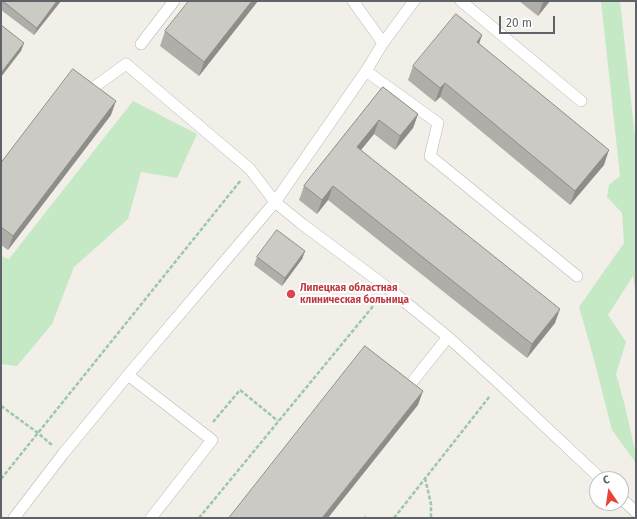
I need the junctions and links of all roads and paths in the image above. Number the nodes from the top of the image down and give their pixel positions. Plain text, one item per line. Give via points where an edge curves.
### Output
1 (174, 1) edge
2 (353, 1) edge
3 (414, 1) edge
4 (461, 1) edge
5 (383, 43) junction
6 (141, 44) dead end
7 (366, 70) junction
8 (93, 88) edge
9 (581, 101) dead end
10 (250, 169) junction
11 (275, 202) junction
12 (577, 276) dead end
13 (388, 288) junction
14 (448, 337) junction
15 (128, 375) junction
16 (413, 381) edge
17 (500, 384) junction
18 (1, 406) edge
19 (278, 422) junction
20 (38, 433) junction
21 (204, 434) junction
22 (63, 454) junction
23 (592, 471) edge
24 (425, 478) junction
25 (1, 479) edge
26 (14, 518) edge
27 (151, 518) edge
28 (199, 518) edge
29 (394, 518) edge
30 (431, 518) edge

1 - 6 lane
2 - 5 lane
3 - 5 lane
4 - 9 lane
5 - 7 lane
7 - 11 lane
7 - 12 lane via 438,124 430,156
8 - 10 lane via 126,64
10 - 11 lane
10 - 20 path
11 - 13 lane
11 - 15 lane
13 - 14 lane
13 - 19 path
14 - 16 lane
14 - 17 lane
15 - 21 lane
15 - 22 lane
17 - 23 lane
17 - 24 path
18 - 20 path
19 - 21 path via 240,390
19 - 28 path
20 - 22 path
20 - 25 path
21 - 27 lane via 212,440
22 - 26 lane
24 - 29 path
24 - 30 path via 431,504

